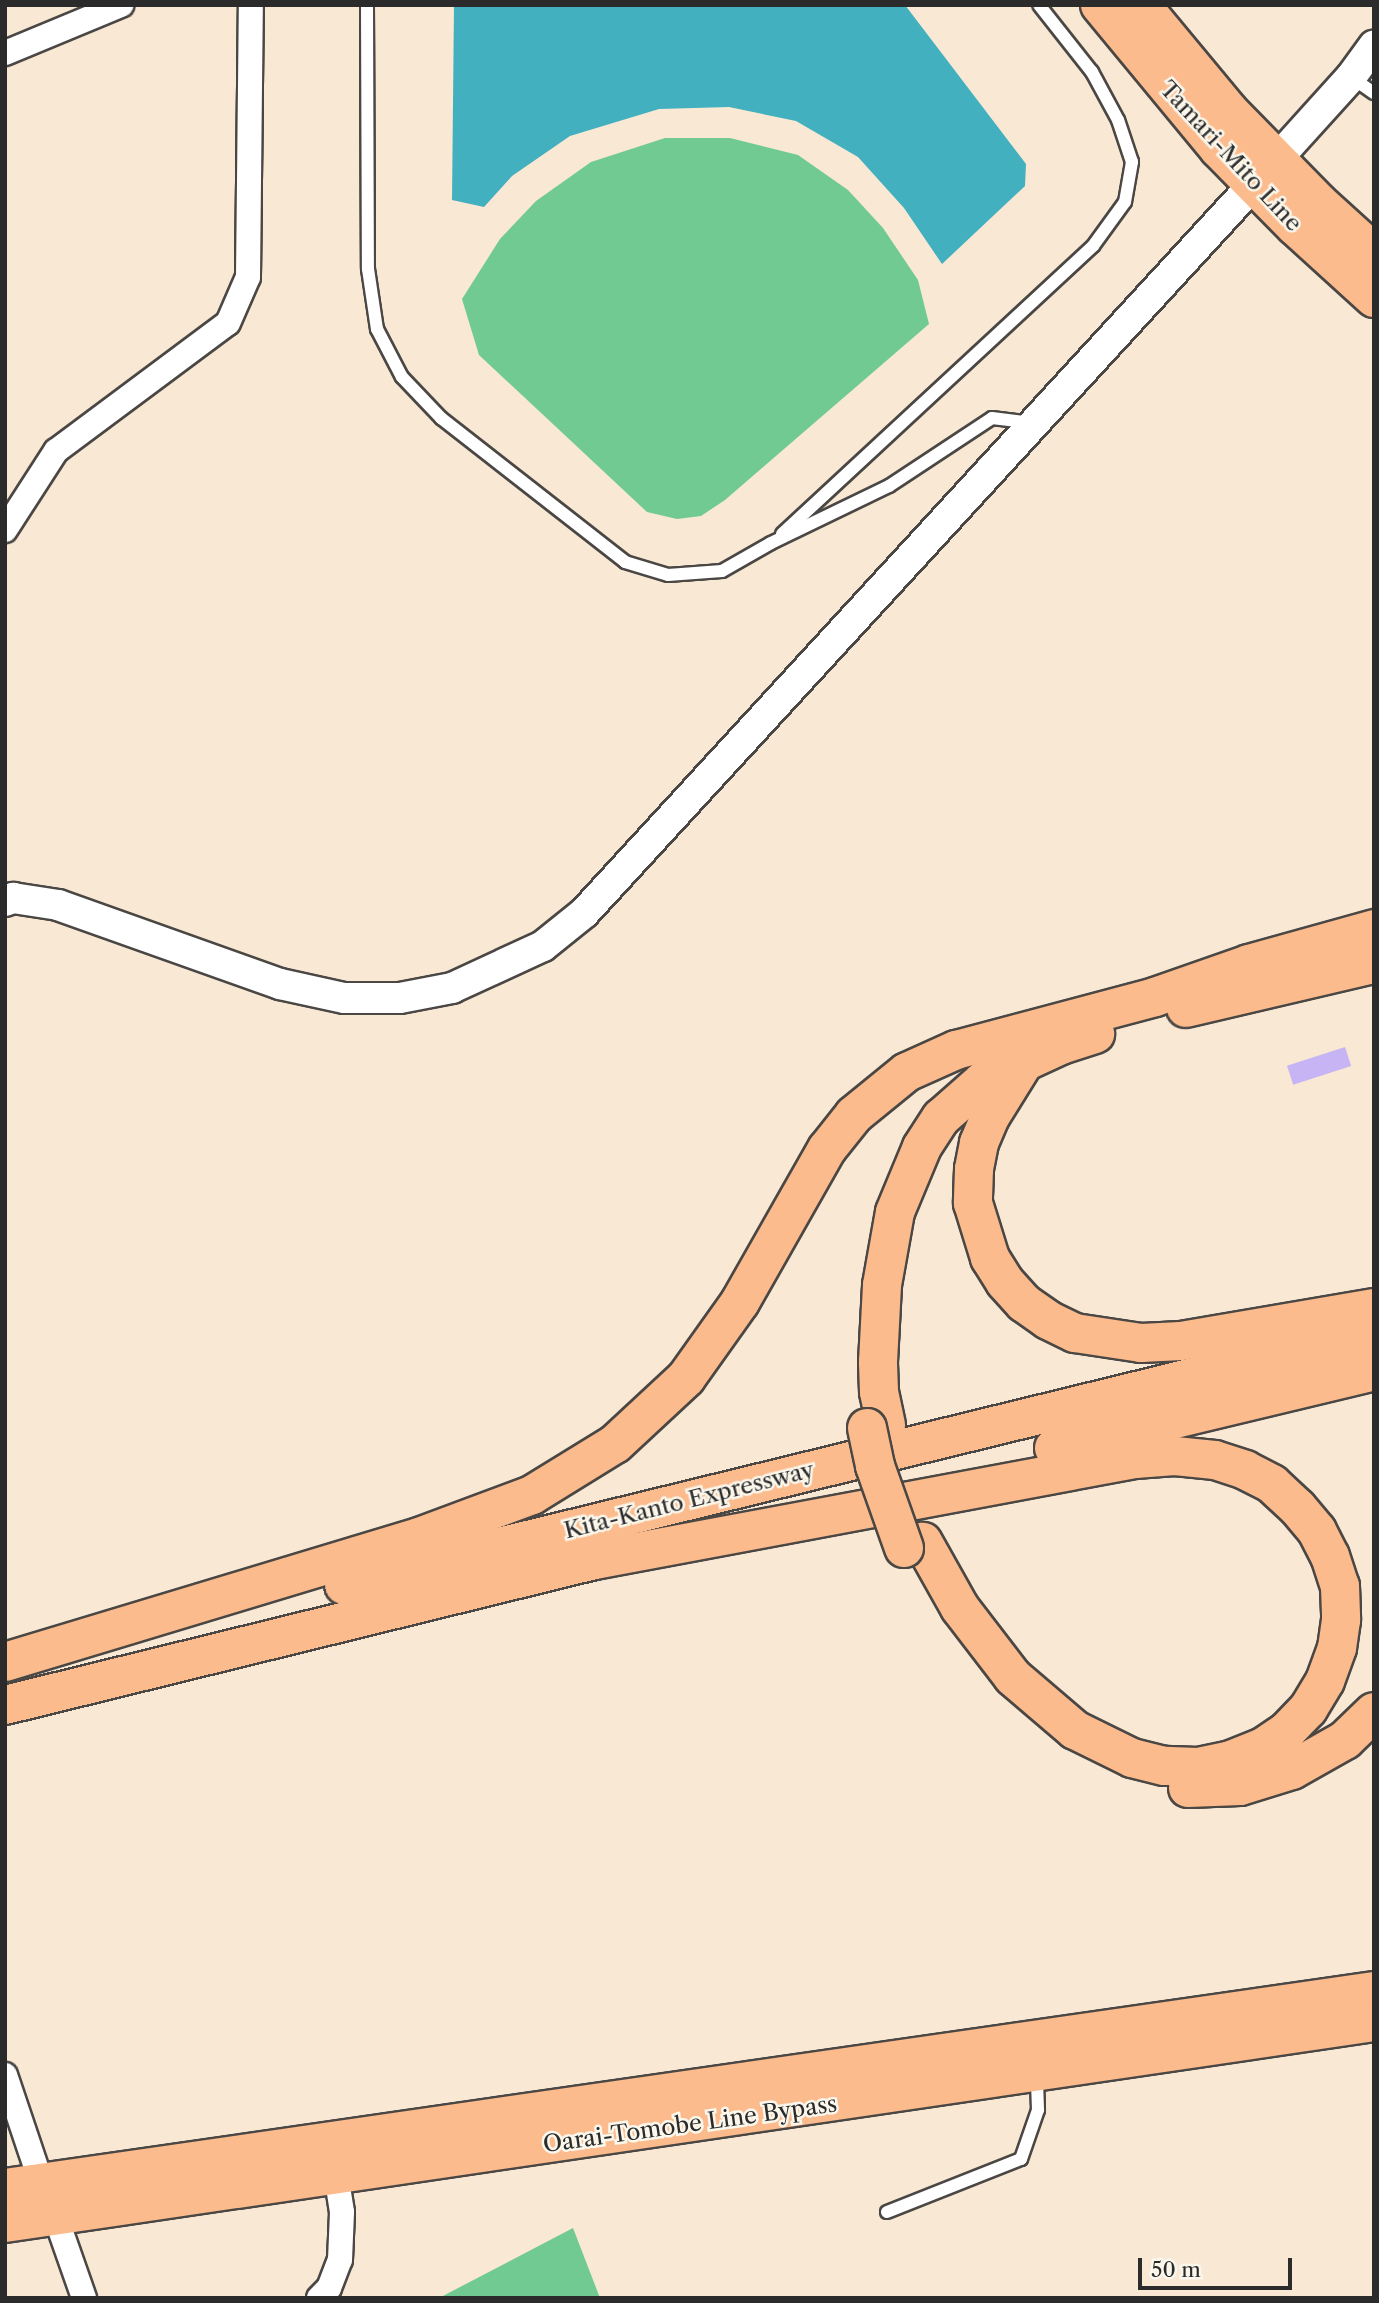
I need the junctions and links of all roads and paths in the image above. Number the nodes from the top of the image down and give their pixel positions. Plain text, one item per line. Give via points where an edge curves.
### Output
1 (121, 5) edge
2 (251, 5) edge
3 (367, 5) edge
4 (1040, 5) edge
5 (1100, 5) edge
6 (1141, 5) edge
7 (1374, 45) edge
8 (5, 53) edge
9 (1362, 85) edge
10 (1265, 172) junction
11 (1374, 253) edge
12 (1374, 298) edge
13 (1034, 424) junction
14 (5, 530) edge
15 (771, 543) junction
16 (5, 901) edge
17 (1374, 929) edge
18 (1374, 964) edge
19 (1009, 1052) junction
20 (1374, 1308) edge
21 (1374, 1333) edge
22 (1374, 1371) edge
23 (913, 1545) junction
24 (589, 1561) junction
25 (5, 1662) edge
26 (5, 1668) edge
27 (5, 1704) edge
28 (1374, 1712) edge
29 (1374, 1991) edge
30 (1374, 2022) edge
31 (1037, 2072) junction
32 (5, 2075) edge
33 (336, 2175) junction
34 (34, 2195) edge
35 (887, 2212) dead end
36 (5, 2222) edge
37 (84, 2298) edge
38 (319, 2298) edge

1 - 8 street
2 - 14 street via 248,277 228,323 56,451
3 - 15 lane via 368,269 377,329 402,377 441,418 625,562 667,575 722,571
4 - 15 lane via 1092,72 1118,120 1132,162 1125,202 1093,246
5 - 10 main road, Tamari-Mito Line via 1186,112
6 - 10 main road, Tamari-Mito Line via 1229,111
7 - 9 street
9 - 10 street
10 - 11 main road, Tamari-Mito Line
10 - 12 main road, Tamari-Mito Line
10 - 13 street
13 - 15 lane via 992,418 889,486
13 - 16 street via 584,913 543,946 495,971 452,988 400,998 344,998 280,984 58,905 13,898
17 - 19 main road via 1249,964
18 - 19 main road via 1157,1015 1061,1045
19 - 20 main road via 979,1143 973,1203 995,1266 1024,1303 1048,1320 1074,1333 1142,1343 1193,1339
19 - 23 main road via 941,1118 922,1147 906,1180 888,1245 878,1321 877,1427 901,1489
19 - 25 main road via 956,1049 907,1072 854,1115 815,1167 740,1302 686,1378 615,1444 577,1470 532,1494 419,1537
21 - 26 main road, Kita-Kanto Expressway
22 - 24 main road, Kita-Kanto Expressway
23 - 24 main road via 1013,1677 1076,1730 1132,1758 1164,1766 1198,1767 1231,1760 1287,1731 1325,1681 1337,1648 1339,1586 1317,1531 1272,1485 1215,1460 1135,1458
23 - 28 main road via 942,1617 996,1686 1061,1741 1122,1774 1163,1786 1240,1786 1322,1756
24 - 27 main road, Kita-Kanto Expressway
29 - 34 main road, Oarai-Tomobe Line Bypass
30 - 31 main road, Oarai-Tomobe Line Bypass
31 - 33 main road, Oarai-Tomobe Line Bypass
31 - 35 lane via 1038,2110 1021,2159
32 - 34 street
33 - 34 main road, Oarai-Tomobe Line Bypass
33 - 38 street via 342,2212 340,2260 329,2288
34 - 36 main road, Oarai-Tomobe Line Bypass
34 - 37 street

